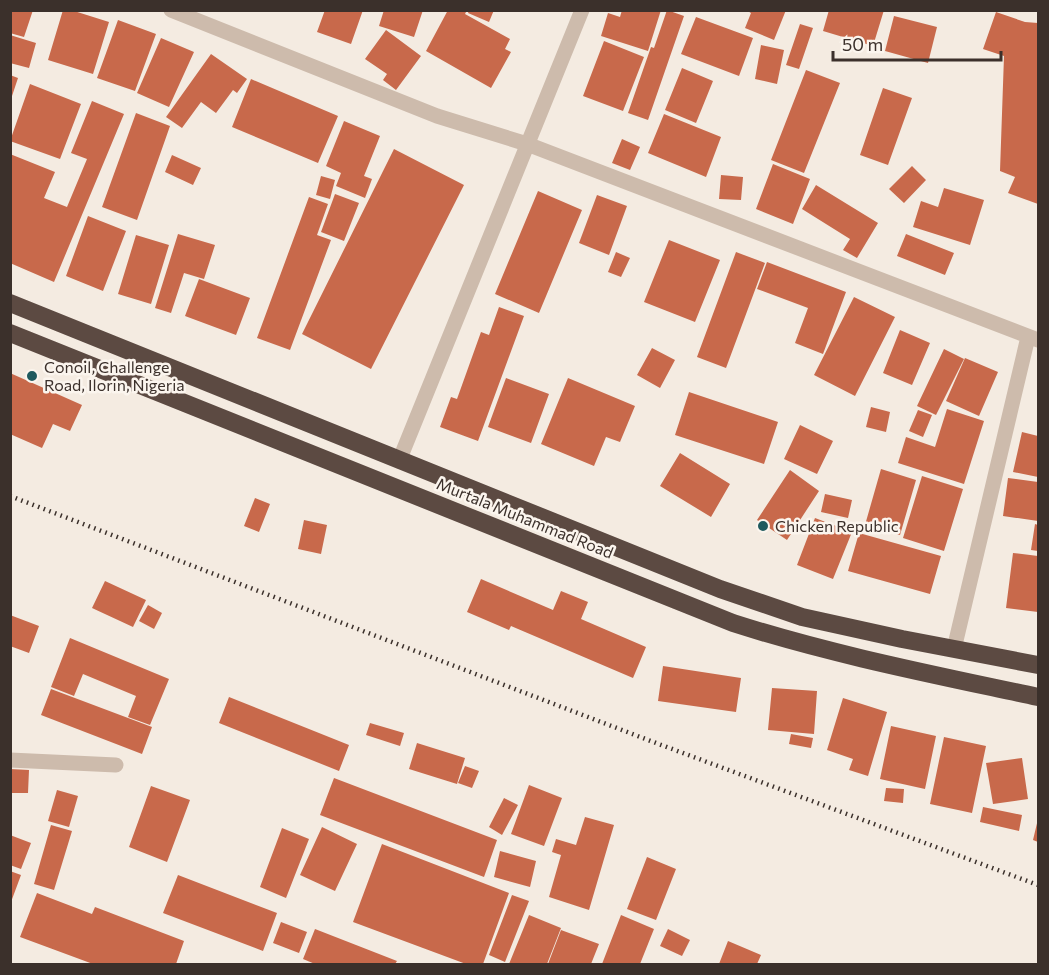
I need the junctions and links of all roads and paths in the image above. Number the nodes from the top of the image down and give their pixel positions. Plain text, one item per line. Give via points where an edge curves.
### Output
1 (171, 10) edge
2 (582, 10) edge
3 (527, 144) junction
4 (10, 303) edge
5 (10, 333) edge
6 (1033, 339) edge
7 (399, 460) junction
8 (954, 649) junction
9 (1038, 665) edge
10 (1038, 697) edge
11 (10, 760) edge
12 (116, 765) dead end

1 - 3 street via 437,116
2 - 3 street
3 - 6 street
3 - 7 street
4 - 7 highway, Murtala Muhammad Road
5 - 10 highway, Murtala Muhammad Road via 733,623 799,644
6 - 8 street
7 - 8 highway, Murtala Muhammad Road via 802,617
8 - 9 highway, Murtala Muhammad Road
11 - 12 street

